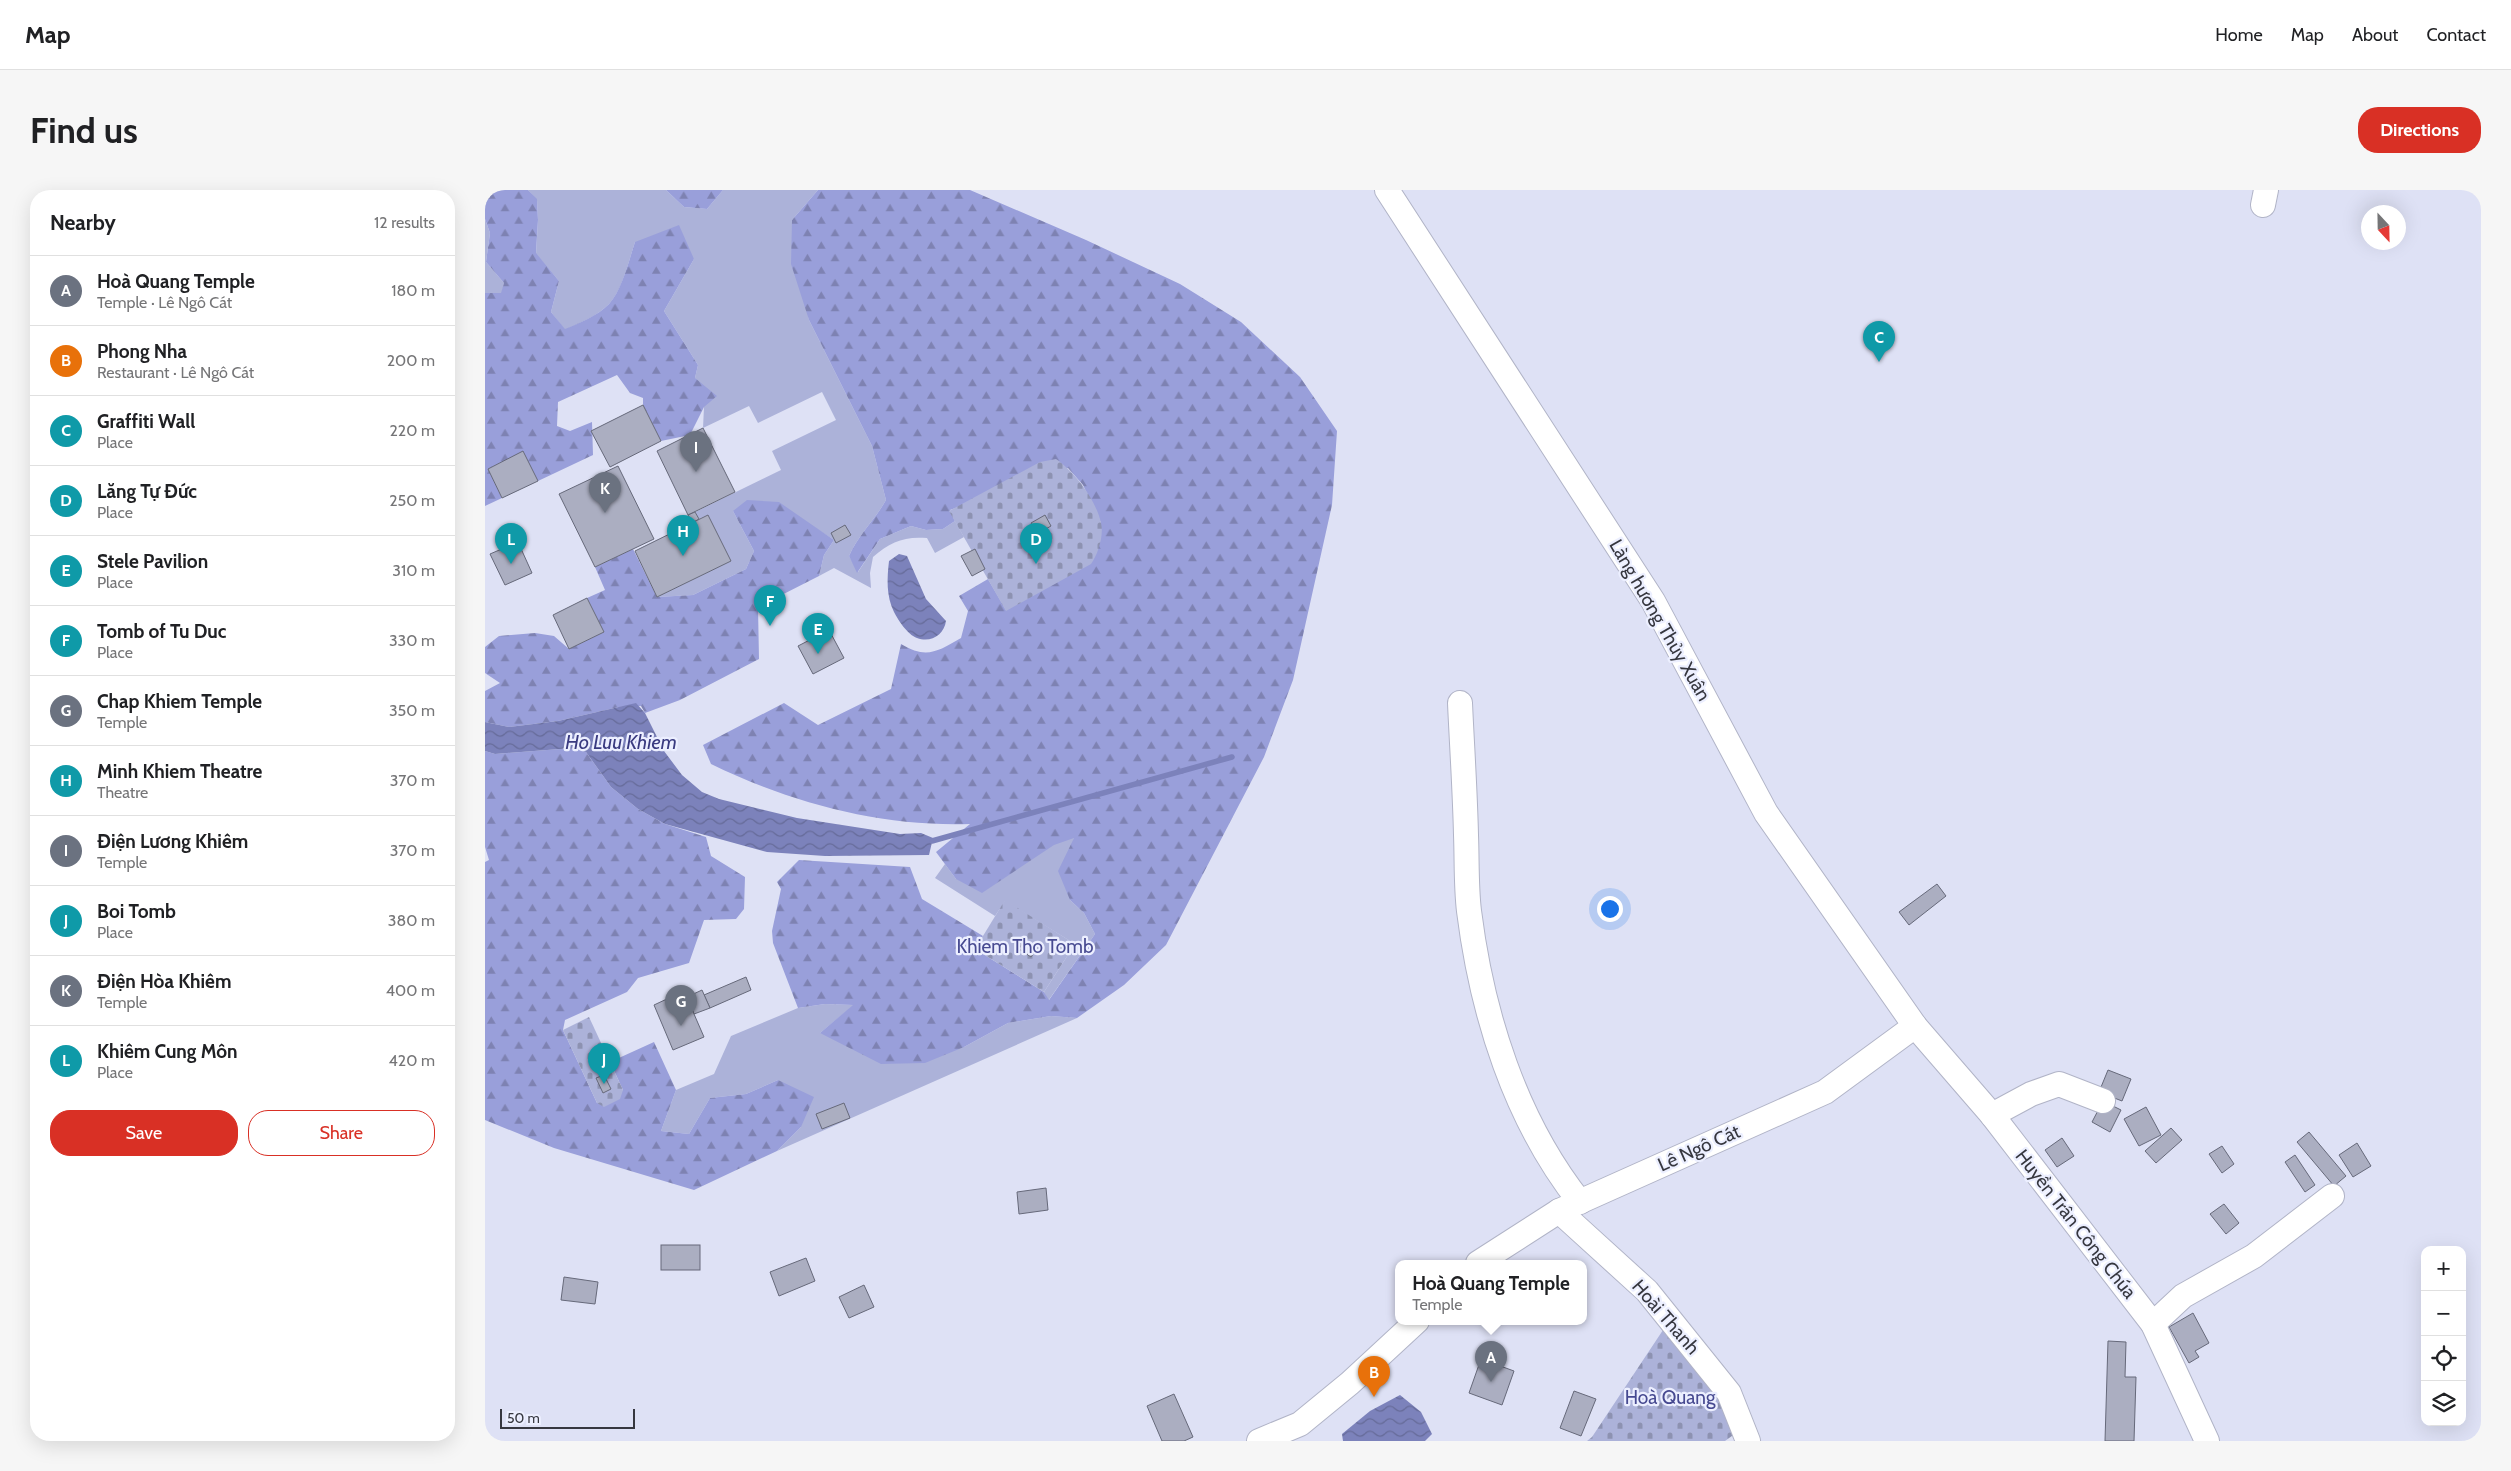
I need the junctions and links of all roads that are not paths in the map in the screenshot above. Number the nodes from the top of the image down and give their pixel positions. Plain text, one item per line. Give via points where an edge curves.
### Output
1 (1387, 190) edge
2 (1460, 703) dead end
3 (1915, 1026) junction
4 (2103, 1101) dead end
5 (1992, 1115) junction
6 (2332, 1196) dead end
7 (1569, 1206) junction
8 (1483, 1260) edge
9 (2153, 1324) junction
10 (1413, 1325) edge
11 (1287, 1436) edge
12 (1259, 1441) edge
13 (1748, 1441) edge
14 (2207, 1441) edge

1 - 3 street, Làng hương Thủy Xuân via 1653,600 1766,814
2 - 7 street, Hoài Thanh via 1469,910 1490,1015 1503,1058
3 - 5 street, Huyền Trân Công Chúa
3 - 7 street, Lê Ngô Cát via 1825,1092
4 - 5 street via 2059,1084 2031,1094
5 - 9 street, Huyền Trân Công Chúa
6 - 9 street via 2254,1256 2183,1296
7 - 8 street, Lê Ngô Cát
7 - 13 street, Hoài Thanh via 1647,1291 1729,1393
9 - 14 street, Huyền Trân Công Chúa
10 - 11 street
11 - 12 street

